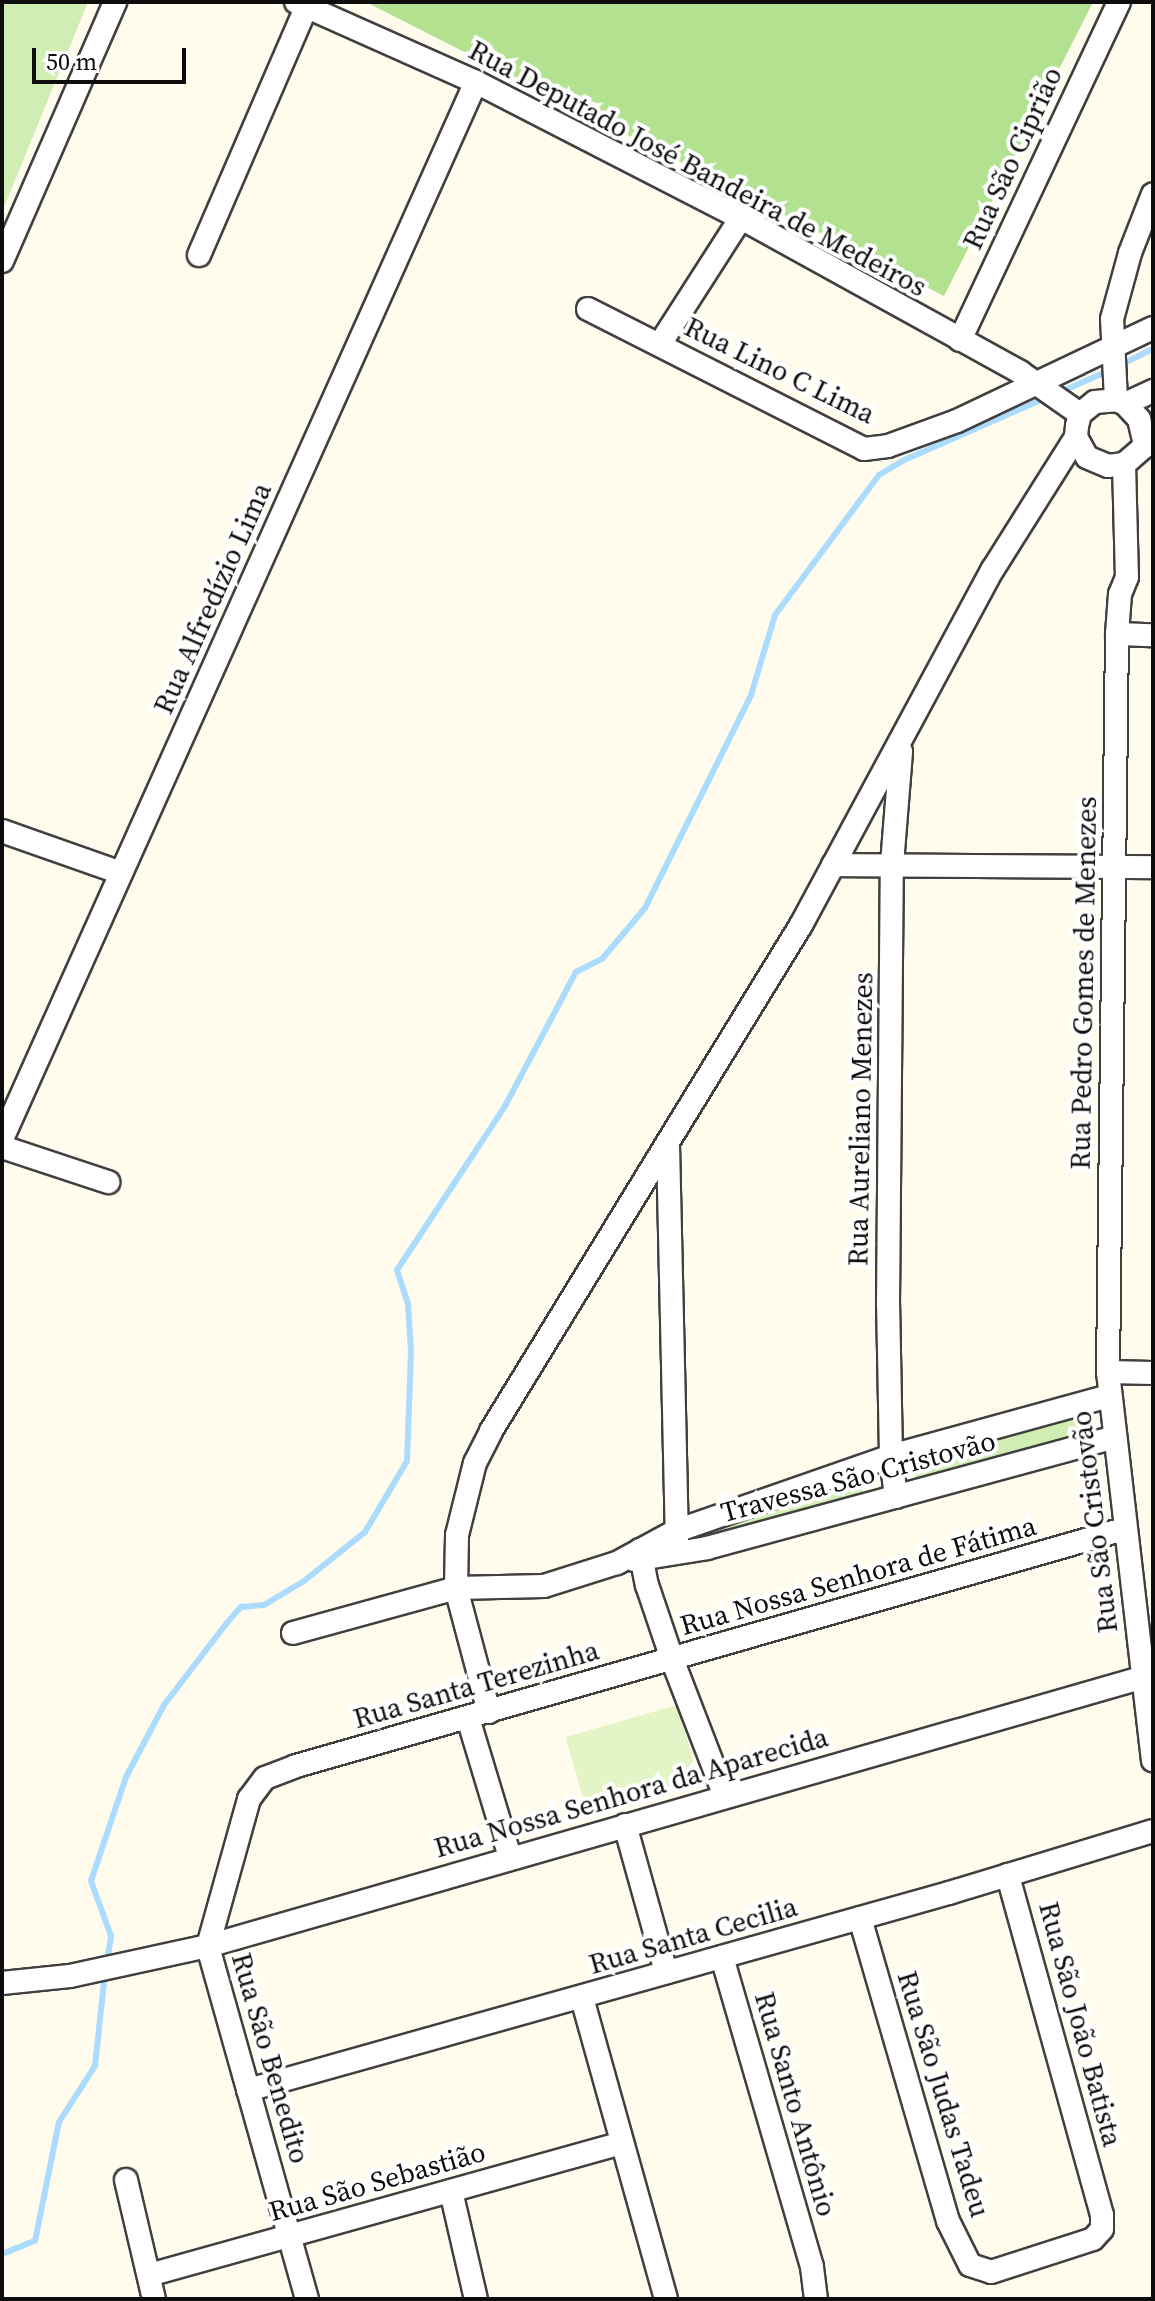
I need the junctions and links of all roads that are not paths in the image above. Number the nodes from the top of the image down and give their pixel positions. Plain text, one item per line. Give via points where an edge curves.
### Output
1 (115, 2) edge
2 (1119, 2) edge
3 (302, 4) edge
4 (476, 82) junction
5 (1153, 194) edge
6 (741, 218) junction
7 (199, 255) dead end
8 (2, 261) edge
9 (588, 309) dead end
10 (1153, 328) edge
11 (960, 340) junction
12 (660, 344) junction
13 (1113, 362) junction
14 (1153, 391) edge
15 (1057, 397) junction
16 (1120, 402) junction
17 (1076, 437) junction
18 (1149, 446) edge
19 (1116, 465) junction
20 (1117, 634) junction
21 (1153, 635) edge
22 (901, 741) junction
23 (2, 831) edge
24 (892, 864) junction
25 (833, 865) junction
26 (1115, 867) junction
27 (1153, 867) edge
28 (121, 873) junction
29 (2, 1139) edge
30 (668, 1144) junction
31 (2, 1147) edge
32 (108, 1182) dead end
33 (1108, 1372) junction
34 (1153, 1373) edge
35 (1109, 1396) junction
36 (1113, 1438) junction
37 (891, 1456) junction
38 (896, 1497) junction
39 (1124, 1529) junction
40 (676, 1531) junction
41 (641, 1555) junction
42 (679, 1555) junction
43 (456, 1588) junction
44 (293, 1633) dead end
45 (672, 1659) junction
46 (1144, 1677) junction
47 (478, 1715) junction
48 (1153, 1760) edge
49 (296, 1766) joint
50 (725, 1796) junction
51 (625, 1825) junction
52 (1153, 1831) edge
53 (510, 1857) junction
54 (1008, 1875) junction
55 (860, 1918) junction
56 (208, 1946) junction
57 (722, 1957) junction
58 (666, 1972) junction
59 (2, 1983) edge
60 (582, 1998) junction
61 (248, 2090) junction
62 (621, 2143) junction
63 (126, 2180) dead end
64 (451, 2191) junction
65 (290, 2237) junction
66 (991, 2272) joint
67 (149, 2275) junction
68 (154, 2299) edge
69 (307, 2299) edge
70 (476, 2299) edge
71 (666, 2299) edge
72 (816, 2299) edge

1 - 8 street
2 - 11 street, Rua São Ciprião
3 - 4 street, Rua Deputado José Bandeira de Medeiros
3 - 7 street
4 - 6 street, Rua Deputado José Bandeira de Medeiros
4 - 28 street, Rua Alfredízio Lima
5 - 13 street via 1112,319
6 - 11 street, Rua Deputado José Bandeira de Medeiros
6 - 12 street
9 - 12 street, Rua Lino C Lima
10 - 13 street
11 - 15 street, Rua Deputado José Bandeira de Medeiros
12 - 15 street, Rua Lino C Lima via 864,449
13 - 15 street
13 - 16 street
14 - 16 street
15 - 16 street
15 - 17 street
16 - 18 street via 1139,419
17 - 19 street via 1087,457
17 - 22 street via 993,569
18 - 19 street
19 - 20 street, Rua Pedro Gomes de Menezes via 1127,577
20 - 21 street
20 - 26 street, Rua Pedro Gomes de Menezes
22 - 24 street, Rua Aureliano Menezes
22 - 25 street
23 - 28 street
24 - 25 street
24 - 26 street
24 - 37 street, Rua Aureliano Menezes
25 - 30 street
26 - 27 street
26 - 33 street, Rua Pedro Gomes de Menezes
28 - 29 street, Rua Alfredízio Lima
30 - 40 street
30 - 43 street via 475,1463 457,1535
31 - 32 street
33 - 34 street
33 - 35 street, Rua São Cristovão
35 - 36 street, Rua São Cristovão
35 - 37 street, Travessa São Cristovão
36 - 38 street, Travessa São Cristovão
36 - 39 street, Rua São Cristovão
37 - 38 street, Rua Aureliano Menezes
37 - 40 street, Travessa São Cristovão
38 - 42 street, Travessa São Cristovão
39 - 45 street, Rua Nossa Senhora de Fátima
39 - 46 street, Rua São Cristovão
40 - 41 street, Travessa São Cristovão
40 - 42 street
41 - 42 street, Travessa São Cristovão
41 - 43 street, Travessa São Cristovão via 544,1586
41 - 45 street, Rua Nossa Senhora de Fátima
43 - 44 street, Travessa São Cristovão
43 - 47 street
45 - 47 street, Rua Santa Terezinha
45 - 50 street
46 - 48 street, Rua São Cristovão
46 - 50 street, Rua Nossa Senhora da Aparecida
47 - 49 street, Rua Santa Terezinha
47 - 53 street
49 - 56 street, Rua São Benedito via 265,1778 249,1799
50 - 51 street, Rua Nossa Senhora da Aparecida
51 - 53 street, Rua Nossa Senhora da Aparecida
51 - 58 street
52 - 54 street, Rua Santa Cecilia
53 - 56 street, Rua Nossa Senhora da Aparecida
54 - 55 street, Rua Santa Cecilia
54 - 66 street, Rua São João Batista via 1102,2229 1093,2239
55 - 57 street, Rua Santa Cecilia
55 - 66 street, Rua São Judas Tadeu via 948,2221 970,2265
56 - 59 street, Rua Nossa Senhora da Aparecida via 70,1976
56 - 61 street, Rua São Benedito
57 - 58 street, Rua Santa Cecilia
57 - 72 street, Rua Santo Antônio via 812,2267
58 - 60 street, Rua Santa Cecilia
60 - 61 street, Rua Santa Cecilia
60 - 62 street
61 - 65 street, Rua São Benedito
62 - 64 street, Rua São Sebastião
62 - 71 street
63 - 67 street
64 - 65 street, Rua São Sebastião
64 - 70 street
65 - 67 street, Rua São Sebastião
65 - 69 street, Rua São Benedito
67 - 68 street

